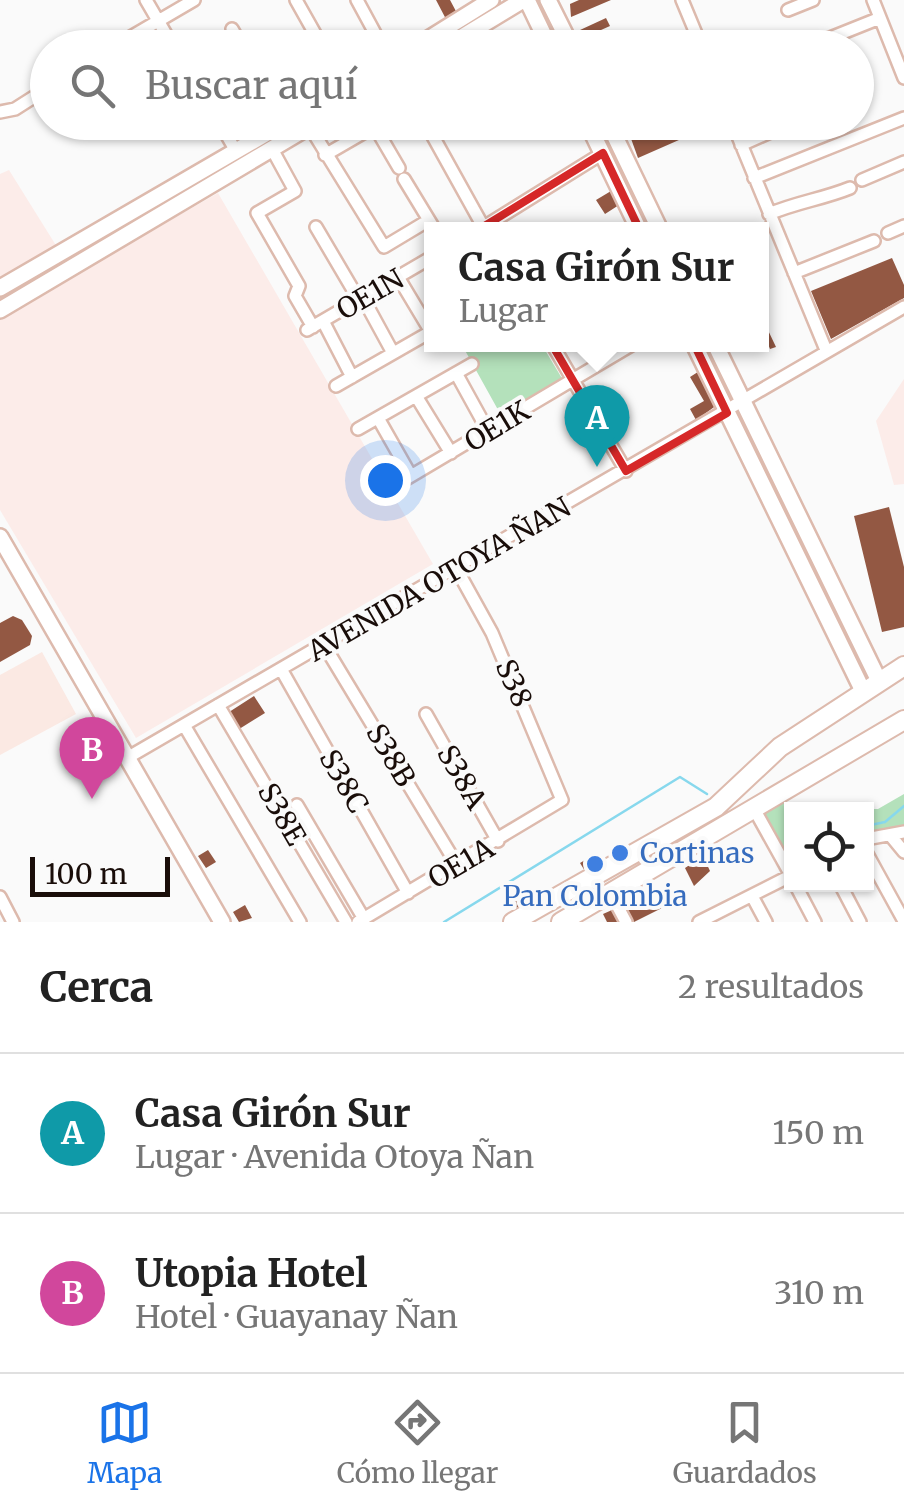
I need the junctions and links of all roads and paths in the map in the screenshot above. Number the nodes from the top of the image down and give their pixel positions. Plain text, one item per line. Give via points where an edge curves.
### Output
1 (146, 0) edge
2 (194, 0) edge
3 (296, 0) edge
4 (357, 0) edge
5 (491, 0) edge
6 (525, 0) edge
7 (548, 0) edge
8 (560, 0) edge
9 (813, 0) edge
10 (873, 0) edge
11 (688, 2) edge
12 (507, 10) junction
13 (788, 10) dead end
14 (536, 18) junction
15 (880, 18) junction
16 (158, 20) junction
17 (562, 28) joint
18 (142, 30) edge
19 (164, 30) edge
20 (312, 30) edge
21 (374, 30) edge
22 (443, 30) edge
23 (474, 30) edge
24 (542, 30) edge
25 (697, 30) edge
26 (850, 30) edge
27 (904, 78) edge
28 (30, 99) edge
29 (0, 112) edge
30 (904, 118) edge
31 (874, 130) edge
32 (230, 140) edge
33 (256, 140) edge
34 (288, 140) edge
35 (320, 140) edge
36 (351, 140) edge
37 (385, 140) edge
38 (434, 140) edge
39 (597, 140) edge
40 (617, 140) edge
41 (739, 140) edge
42 (753, 140) edge
43 (849, 140) edge
44 (741, 145) junction
45 (272, 149) junction
46 (236, 152) junction
47 (603, 153) junction
48 (326, 154) junction
49 (904, 162) edge
50 (754, 178) junction
51 (862, 180) dead end
52 (850, 188) dead end
53 (769, 214) junction
54 (430, 222) edge
55 (478, 222) edge
56 (493, 222) edge
57 (635, 222) edge
58 (656, 222) edge
59 (904, 226) edge
60 (316, 227) dead end
61 (424, 229) edge
62 (888, 233) dead end
63 (874, 241) dead end
64 (424, 262) edge
65 (794, 272) junction
66 (398, 277) junction
67 (0, 288) edge
68 (361, 299) junction
69 (904, 307) edge
70 (0, 310) edge
71 (424, 319) edge
72 (314, 326) junction
73 (424, 337) edge
74 (826, 350) junction
75 (557, 352) edge
76 (620, 352) edge
77 (698, 352) edge
78 (719, 352) edge
79 (394, 354) junction
80 (472, 364) dead end
81 (456, 373) junction
82 (352, 377) junction
83 (573, 380) junction
84 (336, 386) dead end
85 (416, 396) junction
86 (743, 402) junction
87 (727, 412) junction
88 (378, 418) junction
89 (358, 430) dead end
90 (488, 431) junction
91 (451, 453) junction
92 (626, 470) junction
93 (411, 476) junction
94 (394, 486) dead end
95 (0, 537) edge
96 (456, 568) junction
97 (324, 645) junction
98 (904, 666) edge
99 (281, 670) junction
100 (871, 686) junction
101 (218, 706) junction
102 (426, 714) dead end
103 (904, 720) edge
104 (184, 725) junction
105 (128, 758) junction
106 (562, 800) joint
107 (297, 805) dead end
108 (754, 807) junction
109 (904, 832) edge
110 (890, 836) junction
111 (874, 838) edge
112 (498, 841) junction
113 (904, 852) edge
114 (784, 863) edge
115 (457, 865) junction
116 (874, 867) edge
117 (784, 880) edge
118 (799, 892) edge
119 (844, 892) edge
120 (408, 893) junction
121 (611, 894) junction
122 (752, 896) junction
123 (0, 898) edge
124 (7, 917) edge
125 (720, 917) edge
126 (360, 920) edge
127 (904, 921) edge
128 (222, 922) edge
129 (300, 922) edge
130 (346, 922) edge
131 (513, 922) edge
132 (561, 922) edge
133 (626, 922) edge
134 (700, 922) edge
135 (766, 922) edge
136 (815, 922) edge
137 (860, 922) edge

1 - 16 street
2 - 16 street
3 - 20 street
4 - 21 street
5 - 22 main road
6 - 12 main road
6 - 14 main road
7 - 17 main road
8 - 17 main road
9 - 13 street
10 - 15 street
11 - 25 street
12 - 14 main road
12 - 23 main road
14 - 24 main road
15 - 26 street
15 - 27 street
16 - 18 street
16 - 19 street
28 - 29 street
30 - 31 street
32 - 46 street
33 - 46 main road
34 - 45 main road
35 - 48 street
36 - 48 street
37 - 54 street
38 - 55 street
39 - 47 main road
40 - 58 main road
41 - 44 street
42 - 44 street
43 - 50 street
44 - 50 street
45 - 70 main road
45 - 72 street via 295,191 257,213
46 - 67 main road
47 - 56 street
47 - 57 main road
48 - 61 street via 384,247
49 - 51 street
50 - 53 street
52 - 53 street
53 - 65 street
59 - 62 street
60 - 68 street
63 - 65 street
64 - 66 street, OE1N
65 - 74 street
66 - 68 street, OE1N
66 - 71 street
68 - 72 street, OE1N
68 - 79 street
69 - 74 street, AVENIDA OTOYA ÑAN
72 - 82 street
73 - 79 street
74 - 86 street, AVENIDA OTOYA ÑAN
75 - 83 street
76 - 83 street, OE1K
77 - 87 main road
78 - 86 main road
79 - 82 street
80 - 81 street
81 - 85 street
81 - 90 street
82 - 84 street
83 - 90 street, OE1K
83 - 92 street
85 - 88 street
85 - 91 street
86 - 87 street, AVENIDA OTOYA ÑAN
86 - 100 main road
87 - 92 street, AVENIDA OTOYA ÑAN
87 - 100 main road
88 - 89 street
88 - 93 street
90 - 91 street, OE1K
91 - 93 street, OE1K
92 - 96 street, AVENIDA OTOYA ÑAN
93 - 94 street, OE1K
95 - 105 main road
96 - 97 street, AVENIDA OTOYA ÑAN
96 - 106 street, S38 via 492,632
97 - 99 street, AVENIDA OTOYA ÑAN
97 - 115 street, S38B
98 - 100 main road
99 - 101 street, AVENIDA OTOYA ÑAN
99 - 120 street, S38C
100 - 131 main road via 780,747 716,807
101 - 104 street, AVENIDA OTOYA ÑAN
101 - 130 street, S38E
102 - 112 street, S38A
103 - 108 main road
104 - 105 street, AVENIDA OTOYA ÑAN
104 - 129 street
105 - 128 main road
106 - 112 street, OE1A
107 - 126 street
108 - 114 street
108 - 121 main road
109 - 110 street
110 - 111 street
110 - 113 street
112 - 115 street, OE1A
115 - 120 street, OE1A
116 - 127 street
117 - 122 street
118 - 136 street
119 - 137 street
120 - 126 street, OE1A
121 - 132 main road
121 - 133 street
122 - 125 street
122 - 135 street
123 - 124 street
125 - 134 street

